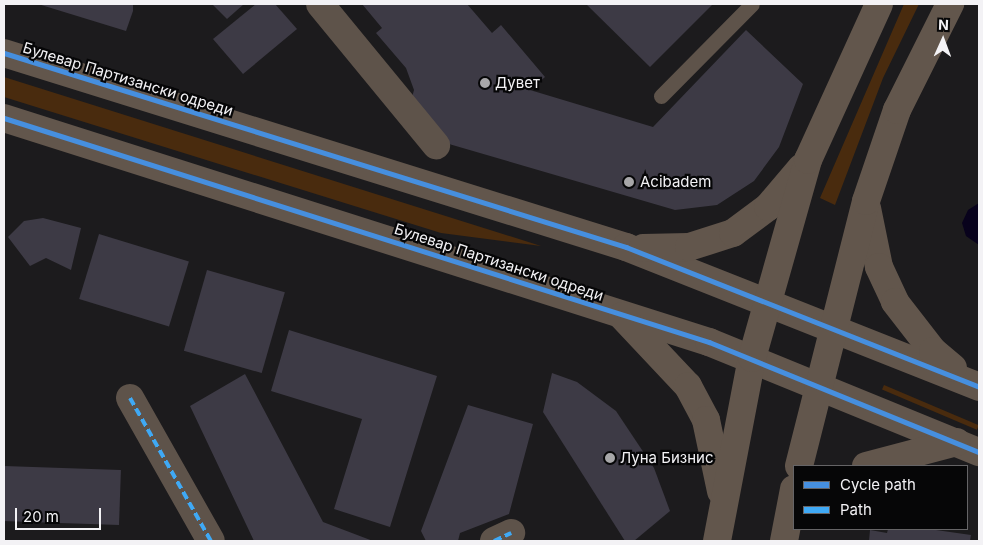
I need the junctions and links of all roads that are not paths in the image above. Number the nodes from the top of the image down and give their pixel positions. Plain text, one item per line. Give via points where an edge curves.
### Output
1 (320, 4) edge
2 (752, 4) edge
3 (878, 4) edge
4 (950, 4) edge
5 (7, 50) edge
6 (661, 96) dead end
7 (4, 118) edge
8 (436, 145) dead end
9 (808, 160) junction
10 (866, 201) junction
11 (626, 247) junction
12 (768, 301) junction
13 (620, 314) junction
14 (833, 326) junction
15 (752, 358) junction
16 (818, 384) junction
17 (977, 385) edge
18 (130, 398) dead end
19 (968, 447) edge
20 (799, 465) edge
21 (871, 465) edge
22 (793, 495) edge
23 (724, 506) junction
24 (788, 527) edge
25 (211, 541) edge
26 (717, 541) edge

1 - 8 street
2 - 6 lane
3 - 9 street
4 - 10 street via 897,110
5 - 11 street, Булевар Партизански одреди
7 - 13 street, Булевар Партизански одреди
9 - 11 street via 768,207 727,236 689,246
9 - 12 street
10 - 14 street
10 - 17 street via 879,267 895,302 933,352
11 - 12 street, Булевар Партизански одреди
12 - 14 street, Булевар Партизански одреди
12 - 15 street
13 - 15 street, Булевар Партизански одреди
13 - 23 street via 688,386 706,420
14 - 16 street
14 - 17 street, Булевар Партизански одреди
15 - 16 street, Булевар Партизански одреди
15 - 23 street
16 - 19 street, Булевар Партизански одреди
16 - 20 street
18 - 25 street
19 - 21 street
22 - 24 street
23 - 26 street

